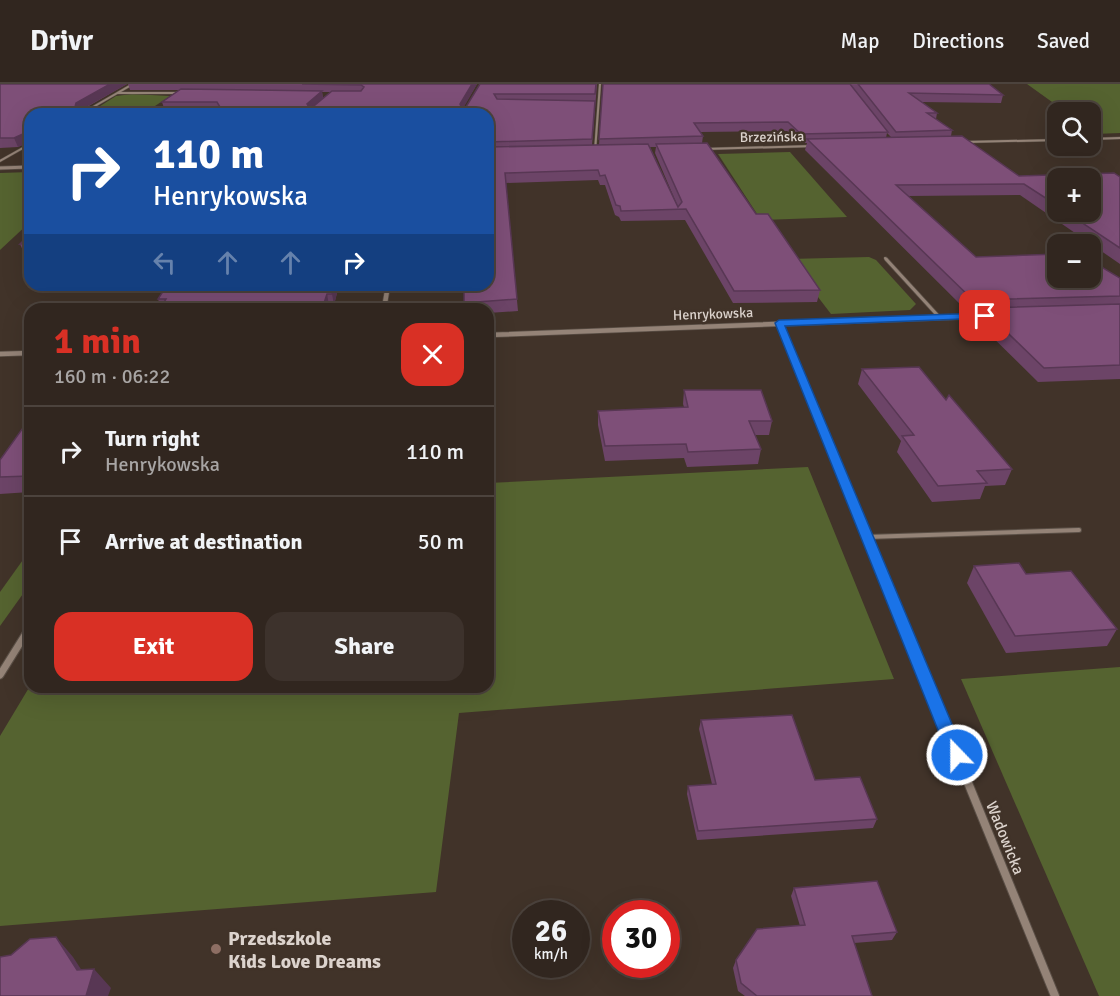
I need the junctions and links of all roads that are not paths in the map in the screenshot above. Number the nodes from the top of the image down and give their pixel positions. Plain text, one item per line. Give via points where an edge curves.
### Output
1 (133, 84) edge
2 (600, 84) edge
3 (118, 93) junction
4 (173, 100) edge
5 (589, 105) edge
6 (599, 106) junction
7 (92, 108) edge
8 (1120, 138) edge
9 (1101, 139) edge
10 (1047, 140) edge
11 (705, 142) edge
12 (963, 142) edge
13 (821, 146) edge
14 (24, 147) edge
15 (705, 148) junction
16 (694, 149) edge
17 (595, 151) joint
18 (606, 151) edge
19 (0, 161) edge
20 (24, 167) edge
21 (0, 168) edge
22 (885, 258) dead end
23 (996, 316) edge
24 (940, 318) junction
25 (779, 323) junction
26 (494, 335) edge
27 (24, 353) edge
28 (0, 354) edge
29 (1079, 530) dead end
30 (867, 537) junction
31 (24, 637) edge
32 (0, 675) edge
33 (1055, 996) edge

1 - 3 lane
2 - 6 lane
3 - 4 lane via 182,94
3 - 7 lane
5 - 6 lane
6 - 17 lane
8 - 9 street
10 - 12 street
11 - 15 lane
13 - 15 street, Brzezińska
14 - 19 lane
15 - 16 street, Brzezińska
17 - 18 street
20 - 21 street
22 - 24 lane
23 - 24 street, Henrykowska
24 - 25 street, Henrykowska
25 - 26 street, Henrykowska
25 - 30 street, Wadowicka
27 - 28 street
29 - 30 lane
30 - 33 street, Wadowicka
31 - 32 street

